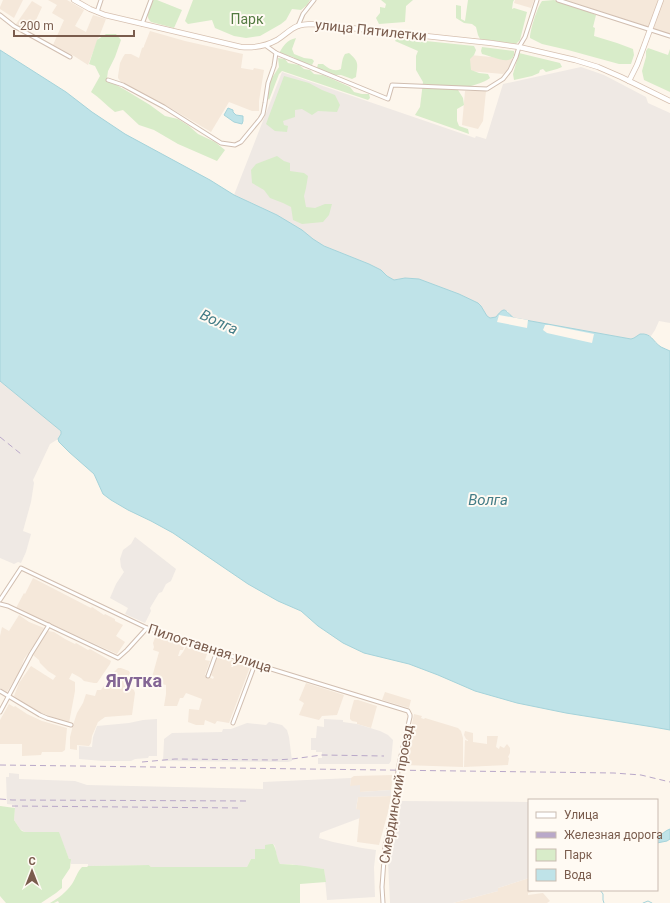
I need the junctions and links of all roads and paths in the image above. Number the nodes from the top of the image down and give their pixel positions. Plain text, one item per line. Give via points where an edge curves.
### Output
1 (74, 0) edge
2 (101, 0) edge
3 (151, 0) edge
4 (314, 0) edge
5 (537, 0) edge
6 (558, 0) edge
7 (660, 0) edge
8 (97, 12) junction
9 (0, 15) edge
10 (142, 24) junction
11 (298, 26) junction
12 (650, 30) junction
13 (670, 36) edge
14 (265, 45) junction
15 (519, 47) junction
16 (276, 53) junction
17 (70, 57) dead end
18 (108, 80) dead end
19 (629, 81) junction
20 (670, 101) edge
21 (0, 600) edge
22 (0, 604) edge
23 (49, 625) junction
24 (147, 628) junction
25 (217, 652) junction
26 (255, 664) junction
27 (208, 676) dead end
28 (0, 691) edge
29 (8, 696) junction
30 (407, 710) joint
31 (0, 712) edge
32 (233, 723) dead end
33 (71, 725) dead end
34 (383, 903) edge

1 - 8 main road, улица Пятилетки
2 - 8 street
3 - 10 street
4 - 11 street via 303,14
5 - 15 street via 525,37
6 - 12 street
7 - 12 main road
8 - 10 main road, улица Пятилетки
9 - 17 street via 14,26
10 - 14 main road, улица Пятилетки via 241,47
11 - 14 main road, улица Пятилетки
11 - 15 main road, улица Пятилетки via 319,24
12 - 13 street
12 - 19 main road
14 - 16 street
15 - 16 street via 510,70 503,79 487,88 392,85 388,99
15 - 19 main road, улица Пятилетки via 589,64
16 - 18 street via 260,120 235,146 221,143 164,107 123,85
19 - 20 main road, улица Пятилетки
21 - 24 street, Пилоставная улица via 21,568
22 - 23 street
23 - 24 street via 118,658
23 - 29 street
24 - 25 street, Пилоставная улица
25 - 26 street, Пилоставная улица
25 - 27 street
26 - 30 street, Пилоставная улица
26 - 32 street
28 - 29 street
29 - 31 street
29 - 33 street via 40,715
30 - 34 street, Смердинский проезд via 410,717 398,765 396,795 384,851

